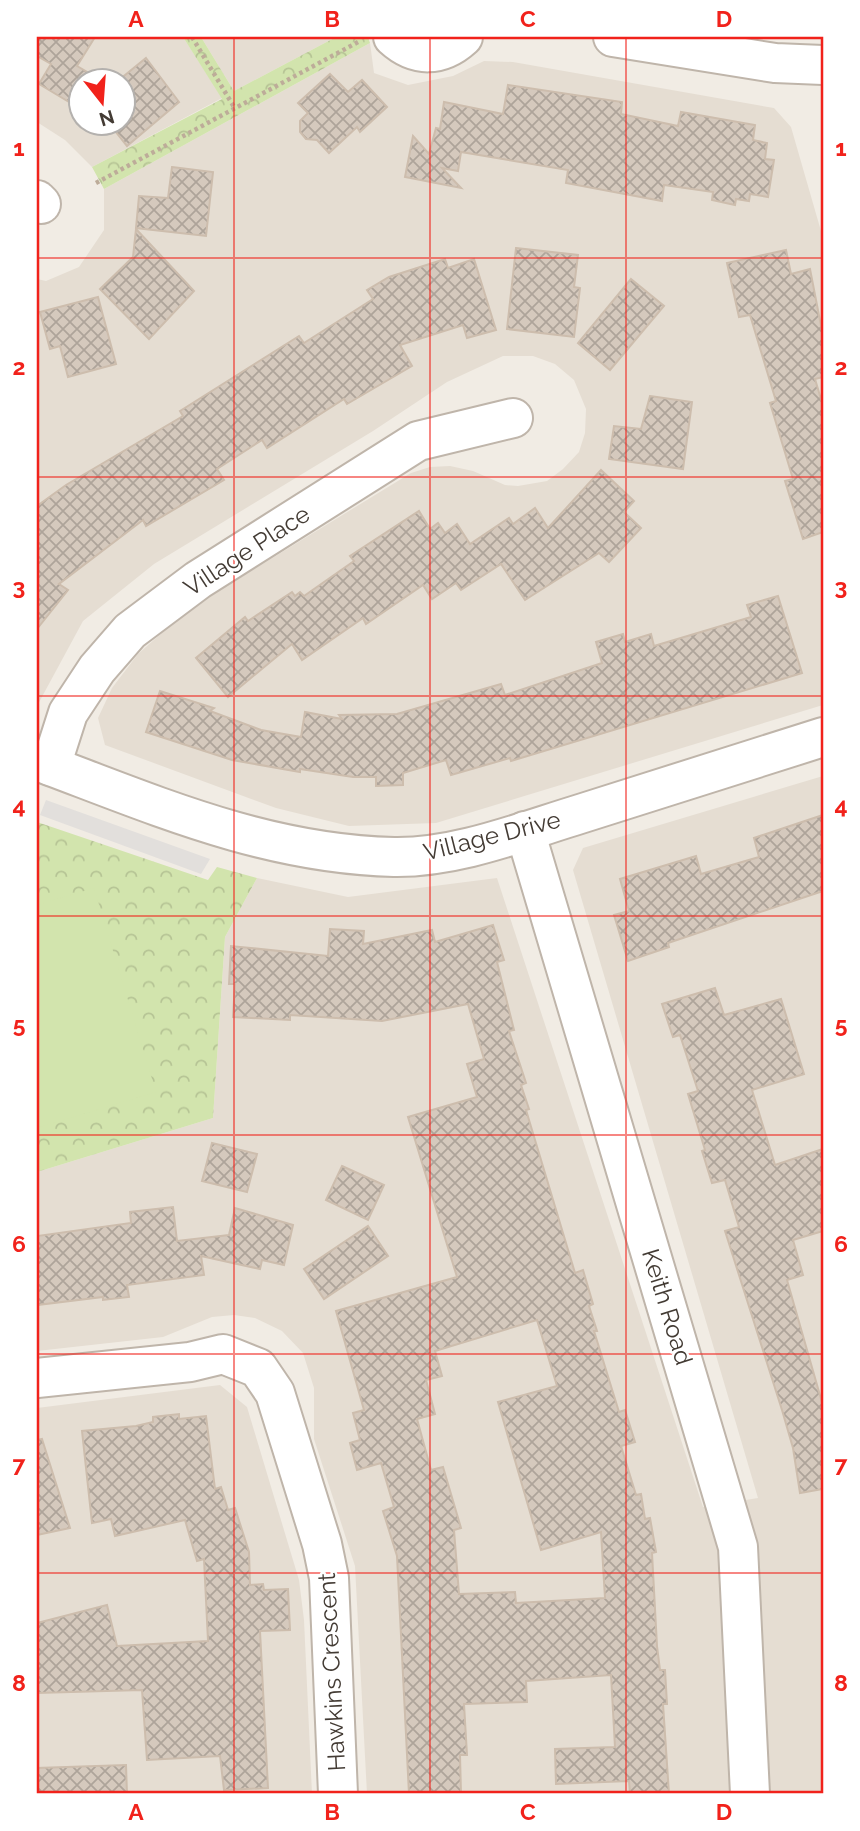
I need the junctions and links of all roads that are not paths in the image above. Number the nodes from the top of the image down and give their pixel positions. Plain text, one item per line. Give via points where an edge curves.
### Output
1 (393, 37) edge
2 (463, 37) edge
3 (613, 37) edge
4 (823, 65) edge
5 (513, 418) dead end
6 (823, 737) edge
7 (44, 764) edge
8 (525, 831) junction
9 (37, 1378) edge
10 (338, 1794) edge
11 (750, 1794) edge

1 - 2 street via 421,53 436,53
3 - 4 street via 775,63
5 - 7 street, Village Place via 418,441 189,587 130,631 97,668 68,713
6 - 8 street, Village Drive
7 - 8 street, Village Drive via 172,814 303,849 419,855
8 - 11 street, Keith Road via 738,1547
9 - 10 street, Hawkins Crescent via 190,1362 223,1354 258,1368 275,1393 329,1578

